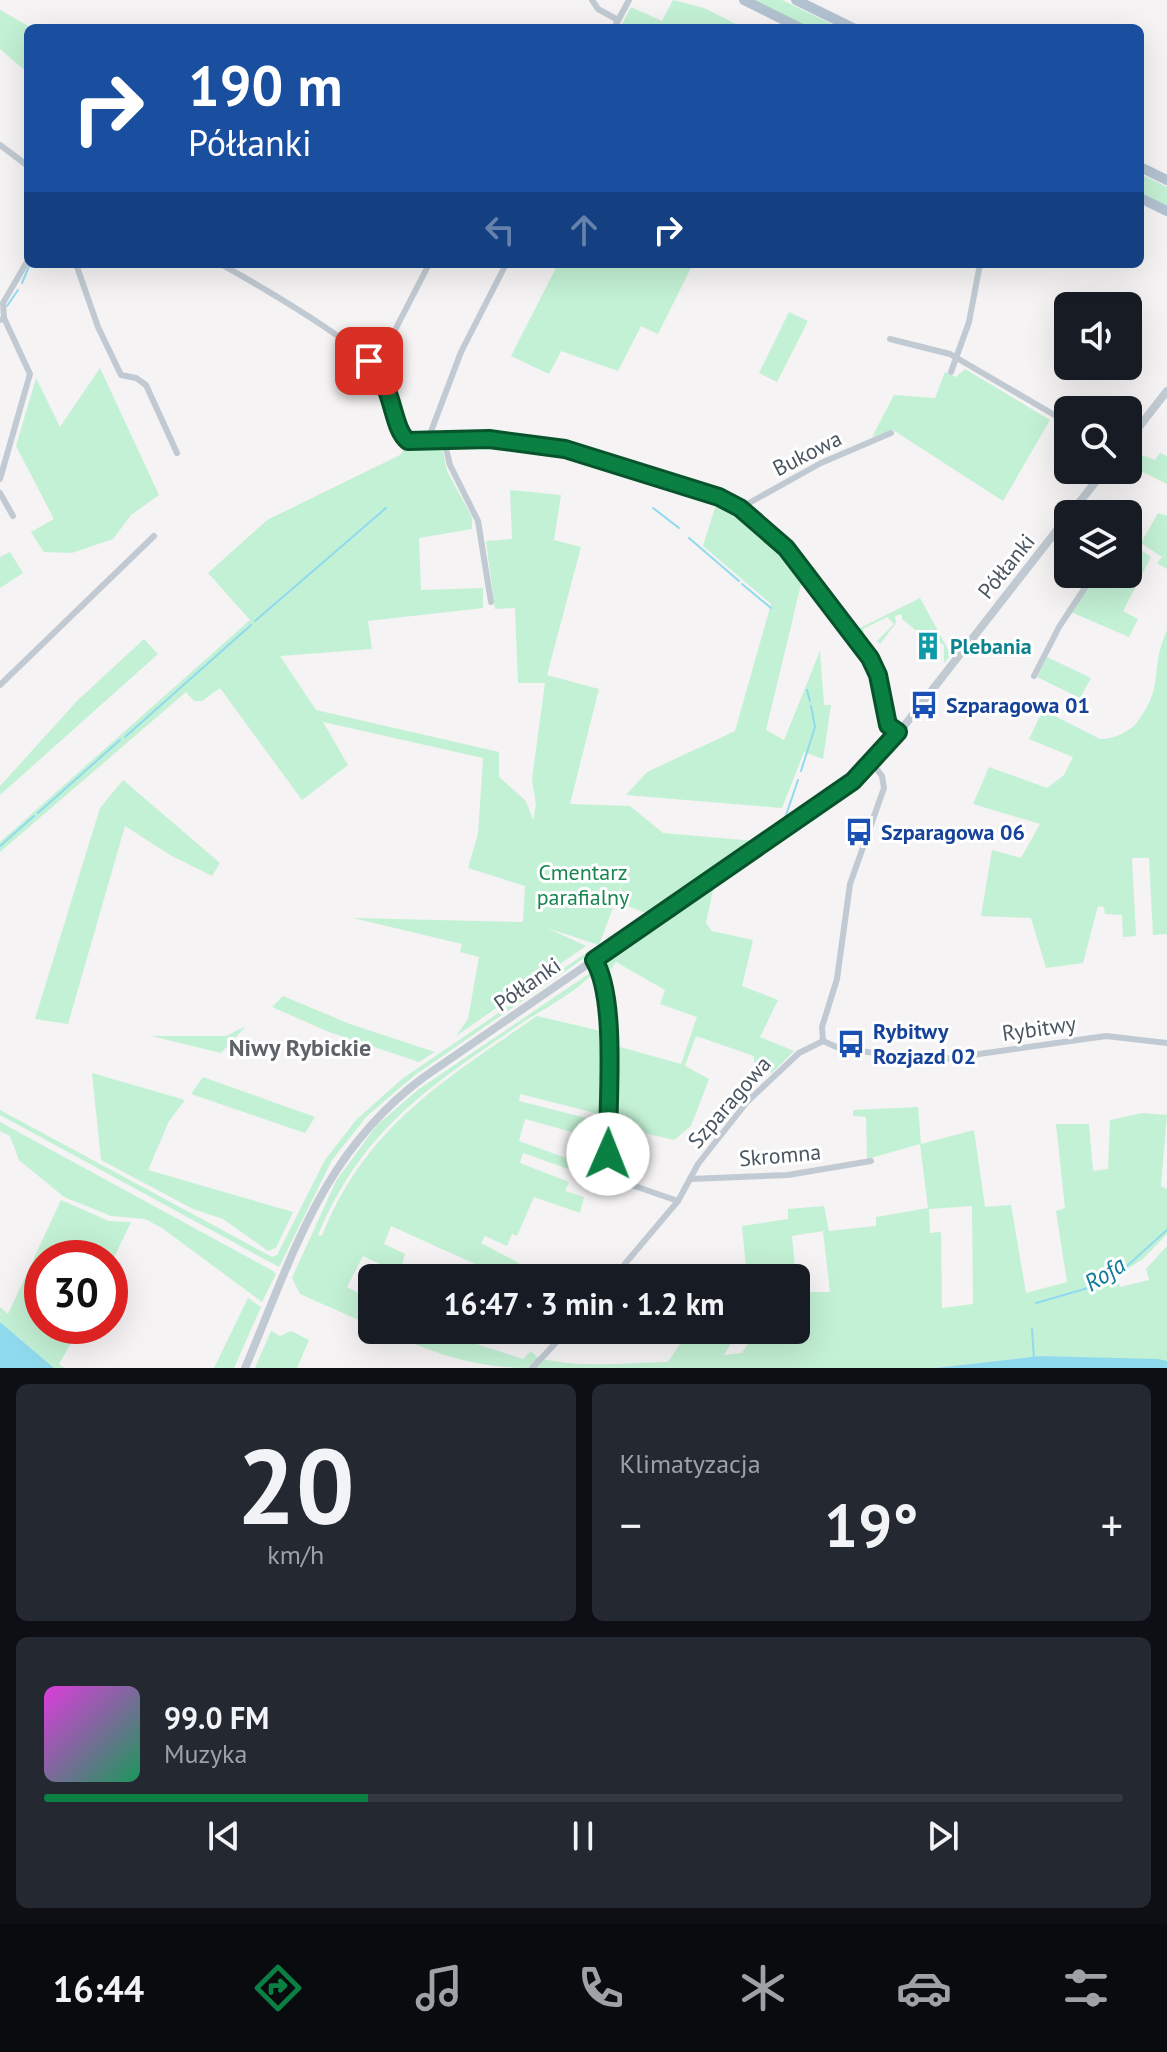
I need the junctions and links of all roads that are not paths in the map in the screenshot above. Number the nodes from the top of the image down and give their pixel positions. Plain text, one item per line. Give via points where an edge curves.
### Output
1 (592, 0) edge
2 (629, 0) edge
3 (744, 0) edge
4 (796, 0) edge
5 (618, 20) junction
6 (616, 24) edge
7 (792, 24) edge
8 (845, 24) edge
9 (0, 145) edge
10 (24, 163) edge
11 (1144, 169) edge
12 (1167, 180) edge
13 (1144, 200) edge
14 (1167, 211) edge
15 (24, 267) edge
16 (77, 268) edge
17 (227, 268) edge
18 (427, 268) edge
19 (504, 268) edge
20 (979, 268) edge
21 (2, 319) edge
22 (890, 339) dead end
23 (957, 358) junction
24 (376, 367) junction
25 (951, 372) dead end
26 (1167, 391) edge
27 (1054, 415) edge
28 (1142, 423) edge
29 (891, 433) dead end
30 (444, 440) junction
31 (427, 442) junction
32 (177, 453) dead end
33 (0, 479) edge
34 (1094, 484) edge
35 (0, 493) edge
36 (1081, 500) edge
37 (740, 508) junction
38 (13, 516) dead end
39 (1054, 534) edge
40 (154, 536) dead end
41 (1085, 588) edge
42 (491, 602) dead end
43 (1034, 676) dead end
44 (0, 685) edge
45 (898, 732) junction
46 (872, 763) junction
47 (594, 960) junction
48 (823, 1041) junction
49 (1167, 1043) edge
50 (871, 1161) dead end
51 (690, 1179) junction
52 (678, 1201) junction
53 (625, 1264) edge
54 (555, 1344) edge
55 (245, 1368) edge
56 (532, 1368) edge

1 - 5 street
2 - 5 street
3 - 7 main road
4 - 8 main road
5 - 6 street
9 - 10 street
11 - 12 main road
13 - 14 main road
15 - 21 street via 3,303
16 - 32 street via 121,375 146,385
17 - 24 street
18 - 24 street
19 - 31 street via 461,352
20 - 23 street
21 - 33 street via 30,374
22 - 23 street
23 - 25 street
23 - 27 street
24 - 31 street via 388,384 403,437
26 - 28 street
29 - 37 street, Bukowa via 821,463
30 - 31 street
30 - 37 street via 489,439 565,449 694,488
30 - 42 street via 450,465 478,521
34 - 36 street, Półłanki
35 - 38 street
37 - 45 street via 786,548 870,658 888,725
39 - 45 street, Półłanki
40 - 44 street
41 - 43 street
45 - 46 street, Półłanki
46 - 47 street, Półłanki
46 - 48 street via 884,788 850,884
47 - 52 street via 609,1041 611,1165 620,1181
47 - 55 street, Półłanki via 424,1077 368,1125 329,1178
48 - 49 street, Rybitwy via 836,1048 937,1060 1106,1036
48 - 51 street, Szparagowa via 799,1053 771,1078
50 - 51 street, Skromna via 788,1175
51 - 52 street, Szparagowa
52 - 53 street, Szparagowa
54 - 56 street

